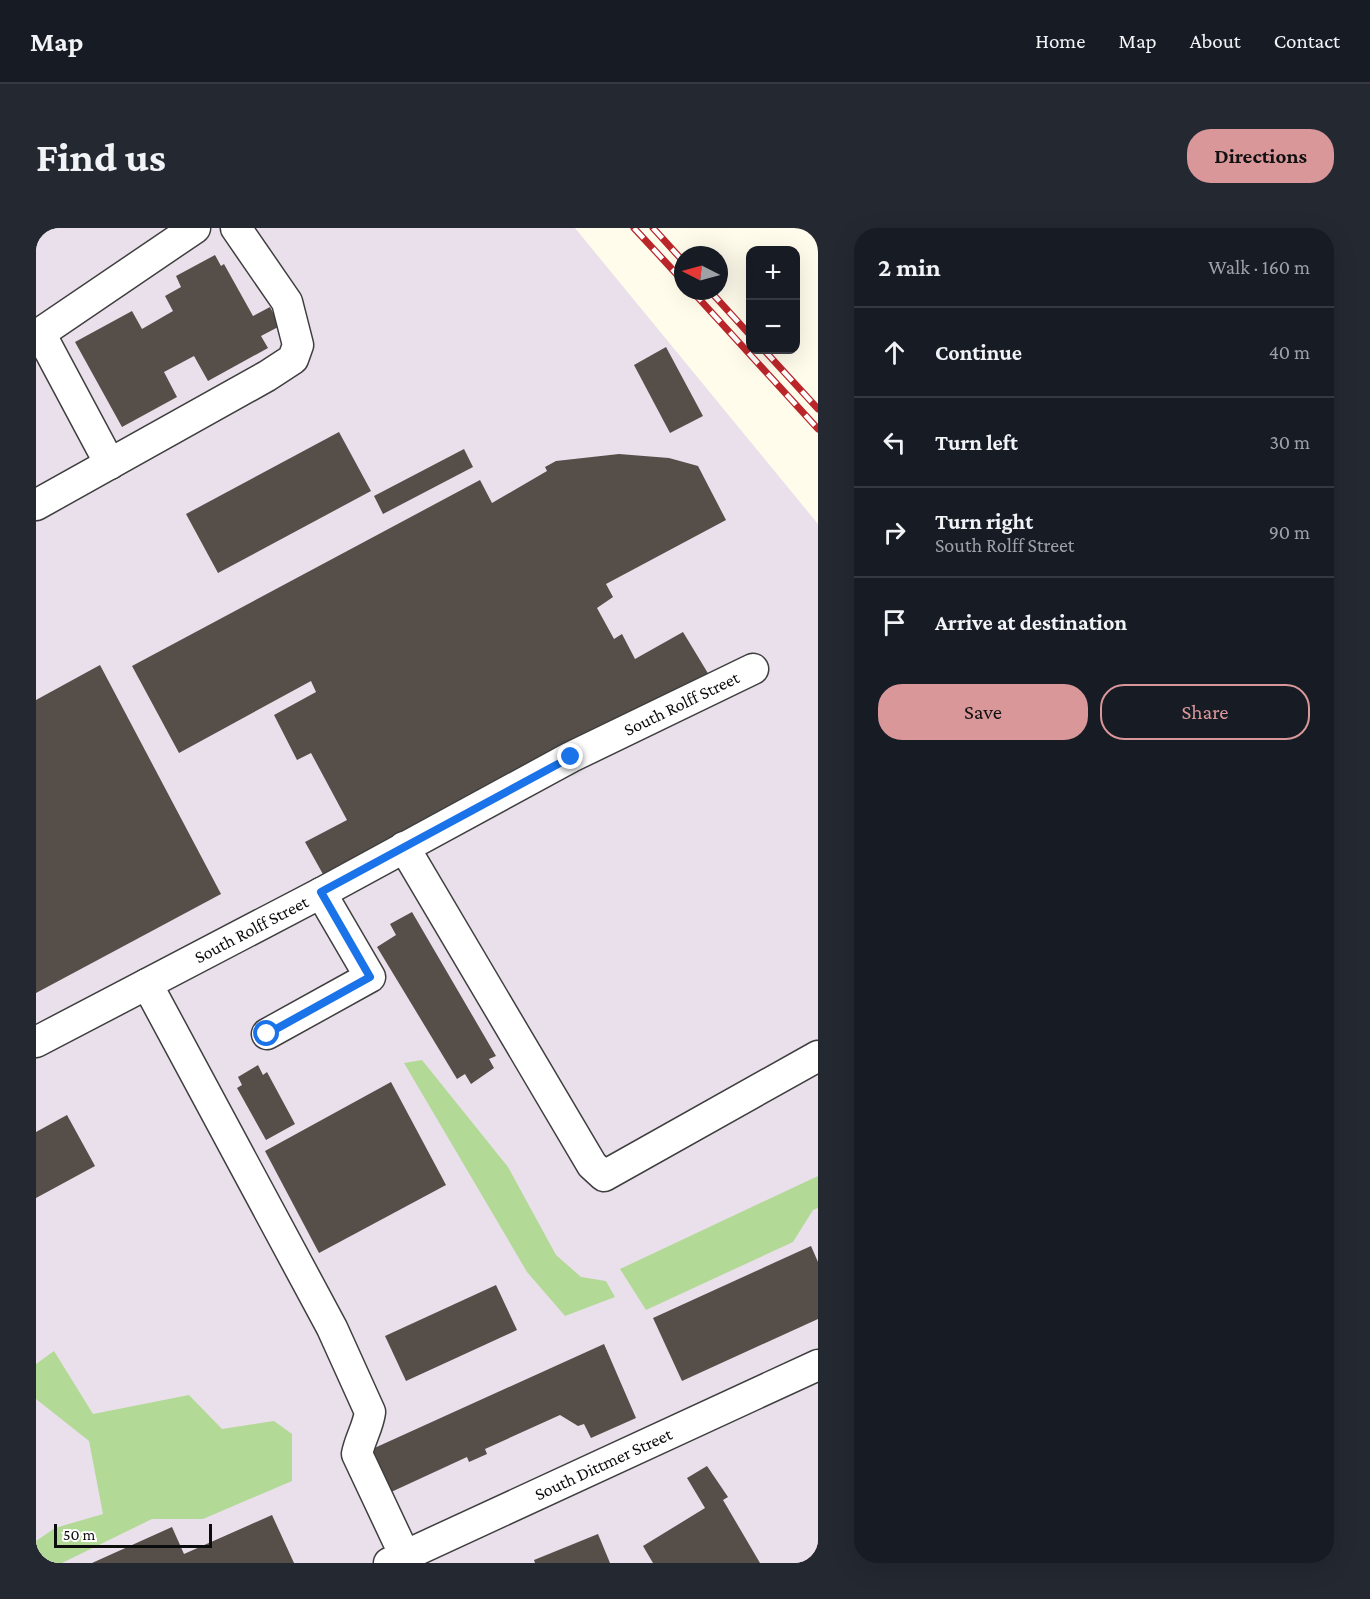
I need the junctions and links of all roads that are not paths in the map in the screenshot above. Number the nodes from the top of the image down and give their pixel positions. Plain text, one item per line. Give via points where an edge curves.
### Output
1 (195, 228) edge
2 (236, 228) edge
3 (38, 334) edge
4 (111, 464) junction
5 (36, 505) edge
6 (753, 669) dead end
7 (404, 848) junction
8 (321, 892) junction
9 (147, 984) junction
10 (267, 1034) dead end
11 (36, 1042) edge
12 (818, 1056) edge
13 (818, 1365) edge
14 (397, 1559) edge

1 - 3 street
2 - 4 street via 287,302 298,345 292,359
3 - 4 street
4 - 5 street
6 - 7 street, South Rolff Street via 571,757
7 - 8 street, South Rolff Street
7 - 12 street via 592,1165 604,1176
8 - 9 street, South Rolff Street
8 - 10 street via 370,977
9 - 11 street, South Rolff Street
9 - 14 street via 332,1328 370,1412 357,1454
13 - 14 street, South Dittmer Street

